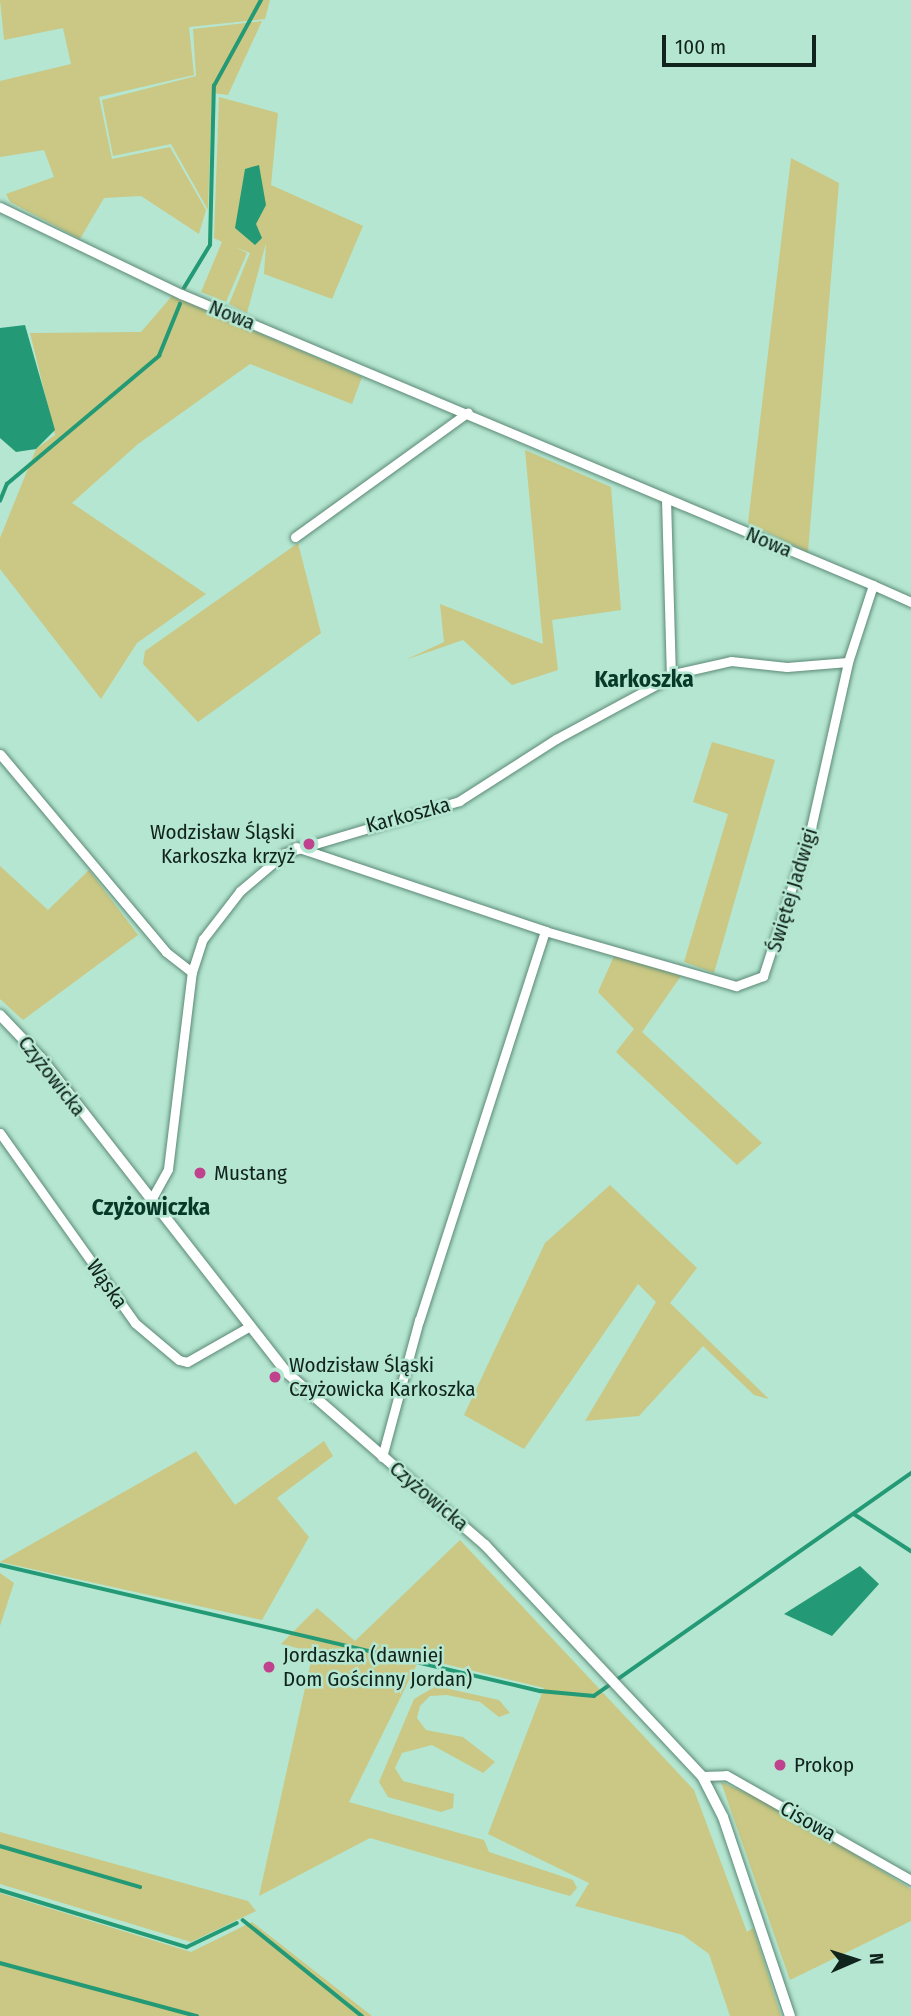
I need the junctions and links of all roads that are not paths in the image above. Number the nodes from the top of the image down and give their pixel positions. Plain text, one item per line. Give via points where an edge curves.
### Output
1 (0, 207) edge
2 (468, 412) junction
3 (666, 499) junction
4 (295, 537) dead end
5 (873, 585) junction
6 (911, 601) edge
7 (848, 662) junction
8 (671, 677) junction
9 (0, 754) edge
10 (296, 847) junction
11 (545, 932) junction
12 (192, 972) junction
13 (0, 1015) edge
14 (0, 1133) edge
15 (151, 1200) junction
16 (250, 1326) junction
17 (382, 1457) junction
18 (702, 1776) junction
19 (911, 1880) edge
20 (790, 2016) edge

1 - 2 street, Nowa via 181,294
2 - 3 street, Nowa
2 - 4 street
3 - 5 street, Nowa
3 - 8 street
5 - 6 street
5 - 7 street
7 - 8 street, Karkoszka via 787,667 731,661
7 - 11 street, Świętej Jadwigi via 811,828 762,976 736,986
8 - 10 street, Karkoszka via 459,801
9 - 12 street via 166,952
10 - 11 street, Świętej Jadwigi
10 - 12 street, Karkoszka via 220,913
11 - 17 street via 419,1320
12 - 15 street, Karkoszka via 168,1170
13 - 15 street, Czyżowicka
14 - 16 street, Wąska via 135,1323 178,1360 187,1362
15 - 16 street, Czyżowicka
16 - 17 street, Czyżowicka via 286,1372
17 - 18 street, Czyżowicka via 485,1545
18 - 19 street, Cisowa via 726,1775
18 - 20 street, Czyżowicka via 723,1817

